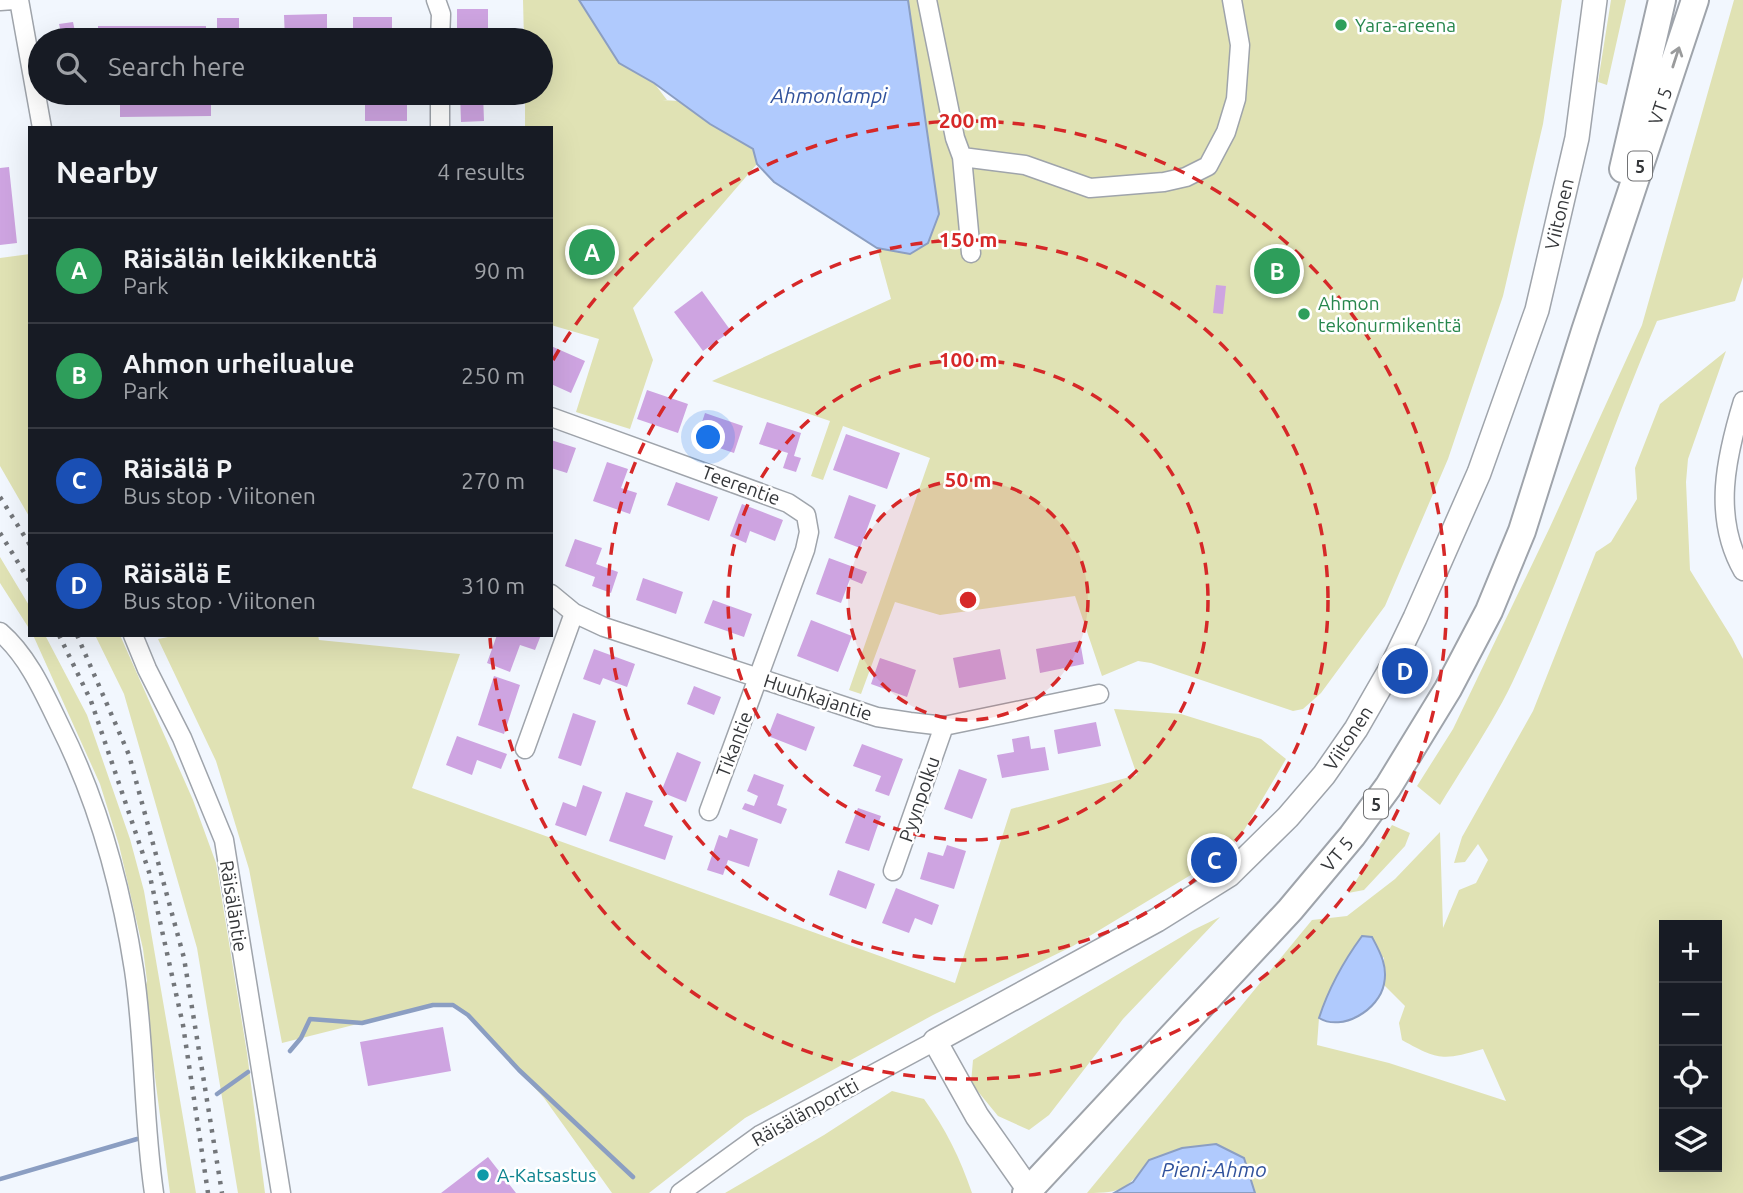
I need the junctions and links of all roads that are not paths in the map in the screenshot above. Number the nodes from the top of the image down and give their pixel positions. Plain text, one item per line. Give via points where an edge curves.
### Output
1 (17, 0) edge
2 (436, 0) edge
3 (927, 0) edge
4 (1232, 0) edge
5 (1595, 0) edge
6 (1662, 0) edge
7 (1695, 0) edge
8 (0, 1) edge
9 (440, 28) edge
10 (28, 56) edge
11 (38, 105) edge
12 (440, 105) edge
13 (42, 126) edge
14 (440, 126) edge
15 (961, 157) junction
16 (971, 253) dead end
17 (1585, 331) junction
18 (1743, 401) edge
19 (553, 418) edge
20 (1743, 571) edge
21 (553, 596) edge
22 (574, 613) junction
23 (0, 632) edge
24 (134, 637) edge
25 (759, 677) junction
26 (1099, 694) dead end
27 (944, 726) junction
28 (525, 748) dead end
29 (709, 811) dead end
30 (894, 872) dead end
31 (935, 1041) junction
32 (1028, 1192) edge
33 (154, 1193) edge
34 (281, 1193) edge
35 (680, 1193) edge

1 - 8 street
1 - 10 street
2 - 9 street
3 - 15 street
4 - 15 street via 1240,45 1236,99 1208,166 1164,182 1090,188 1025,165
5 - 31 main road, Viitonen via 1577,138 1536,310 1479,473 1391,668 1356,729 1288,817 1229,875 1146,926
6 - 17 highway, VT 5 / 5
17 -> 7 highway, VT 5 / 5
11 - 13 street
12 - 14 street
15 - 16 street
17 - 32 highway, VT 5 / 5 via 1522,531 1489,611 1388,787 1290,910
18 - 20 street via 1729,447 1724,501 1732,552
19 - 25 street, Teerentie via 788,503 806,515 806,550
21 - 22 street, Huuhkajantie
22 - 25 street, Huuhkajantie
22 - 28 street
23 - 33 street via 13,643 41,685 78,761 101,823 134,971
24 - 34 street, Räisäläntie via 224,840
25 - 27 street, Huuhkajantie via 877,717
25 - 29 street, Tikantie
26 - 27 street, Huuhkajantie
27 - 30 street, Pyynpolku
31 - 32 main road via 977,1116
31 - 35 street, Räisälänportti via 760,1135

